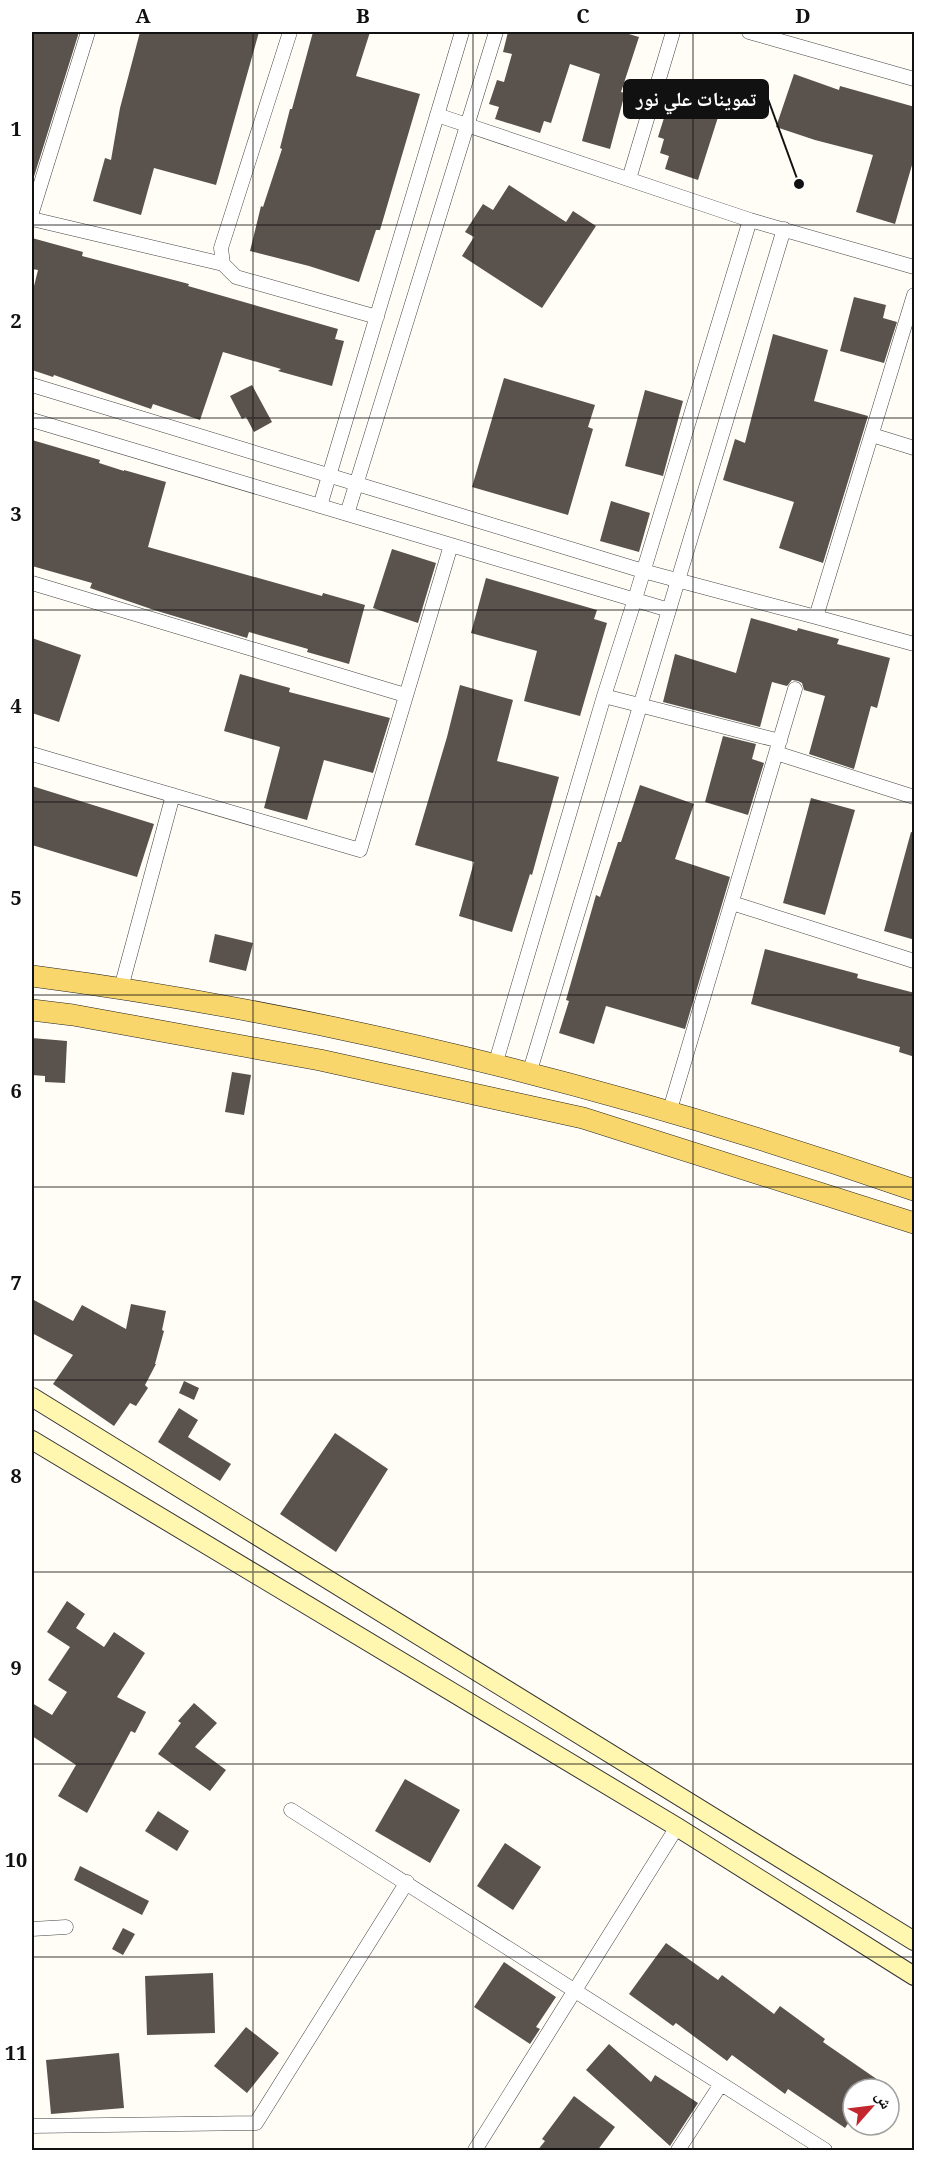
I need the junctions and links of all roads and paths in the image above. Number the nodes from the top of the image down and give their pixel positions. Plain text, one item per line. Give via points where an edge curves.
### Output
1 (88, 32) edge
2 (290, 32) edge
3 (462, 32) edge
4 (496, 32) edge
5 (673, 32) edge
6 (749, 32) edge
7 (915, 79) edge
8 (437, 115) junction
9 (468, 125) junction
10 (629, 179) junction
11 (32, 212) edge
12 (32, 219) edge
13 (750, 220) junction
14 (784, 229) junction
15 (223, 264) junction
16 (915, 267) edge
17 (915, 295) edge
18 (377, 317) junction
19 (32, 385) edge
20 (32, 420) edge
21 (872, 435) junction
22 (915, 448) edge
23 (330, 477) junction
24 (357, 485) junction
25 (320, 506) junction
26 (347, 514) junction
27 (451, 545) junction
28 (643, 571) junction
29 (677, 581) junction
30 (32, 583) edge
31 (635, 599) junction
32 (669, 610) junction
33 (816, 617) junction
34 (915, 644) edge
35 (795, 689) dead end
36 (405, 694) junction
37 (604, 696) junction
38 (640, 705) junction
39 (778, 747) junction
40 (32, 754) edge
41 (172, 795) junction
42 (915, 797) edge
43 (732, 903) junction
44 (915, 961) edge
45 (32, 976) edge
46 (120, 988) junction
47 (32, 1010) edge
48 (495, 1065) junction
49 (529, 1074) junction
50 (669, 1113) junction
51 (915, 1190) edge
52 (915, 1223) edge
53 (32, 1396) edge
54 (32, 1440) edge
55 (291, 1810) dead end
56 (677, 1827) junction
57 (407, 1882) junction
58 (66, 1927) dead end
59 (32, 1929) edge
60 (915, 1941) edge
61 (915, 1976) edge
62 (575, 1990) junction
63 (721, 2084) junction
64 (32, 2126) edge
65 (475, 2151) edge
66 (678, 2151) edge
67 (825, 2151) edge

1 - 11 street
2 - 15 street via 221,248
3 - 8 street
4 - 9 street
5 - 10 street
6 - 7 street
8 - 9 street
8 - 18 street
9 - 10 street
9 - 24 street
10 - 13 street
12 - 15 street
13 - 14 street
13 - 28 street
14 - 16 street
14 - 29 street
15 - 18 street via 236,277
17 - 21 street
18 - 23 street
19 - 23 street
20 - 25 street
21 - 22 street
21 - 33 street
23 - 24 street
23 - 25 street
24 - 26 street
24 - 28 street
25 - 26 street
26 - 27 street
27 - 31 street
27 - 36 street
28 - 29 street
28 - 31 street
29 - 32 street
29 - 33 street
30 - 36 street
31 - 32 street
31 - 37 street
32 - 38 street
33 - 34 street
35 - 39 street
36 - 41 street via 360,850
37 - 38 street
37 - 48 street
38 - 39 street
38 - 49 street
39 - 42 street
39 - 43 street
40 - 41 street
41 - 46 street
43 - 44 street
43 - 50 street
45 - 46 main road
46 - 48 main road via 339,1028
47 - 52 main road via 320,1060 582,1118
48 - 49 main road
49 - 50 main road
50 - 51 main road
53 - 60 main road
54 - 56 main road
55 - 57 street
56 - 61 main road
56 - 62 street
57 - 62 street
57 - 64 street via 255,2123
58 - 59 street
62 - 63 street
62 - 65 street
63 - 66 street
63 - 67 street

